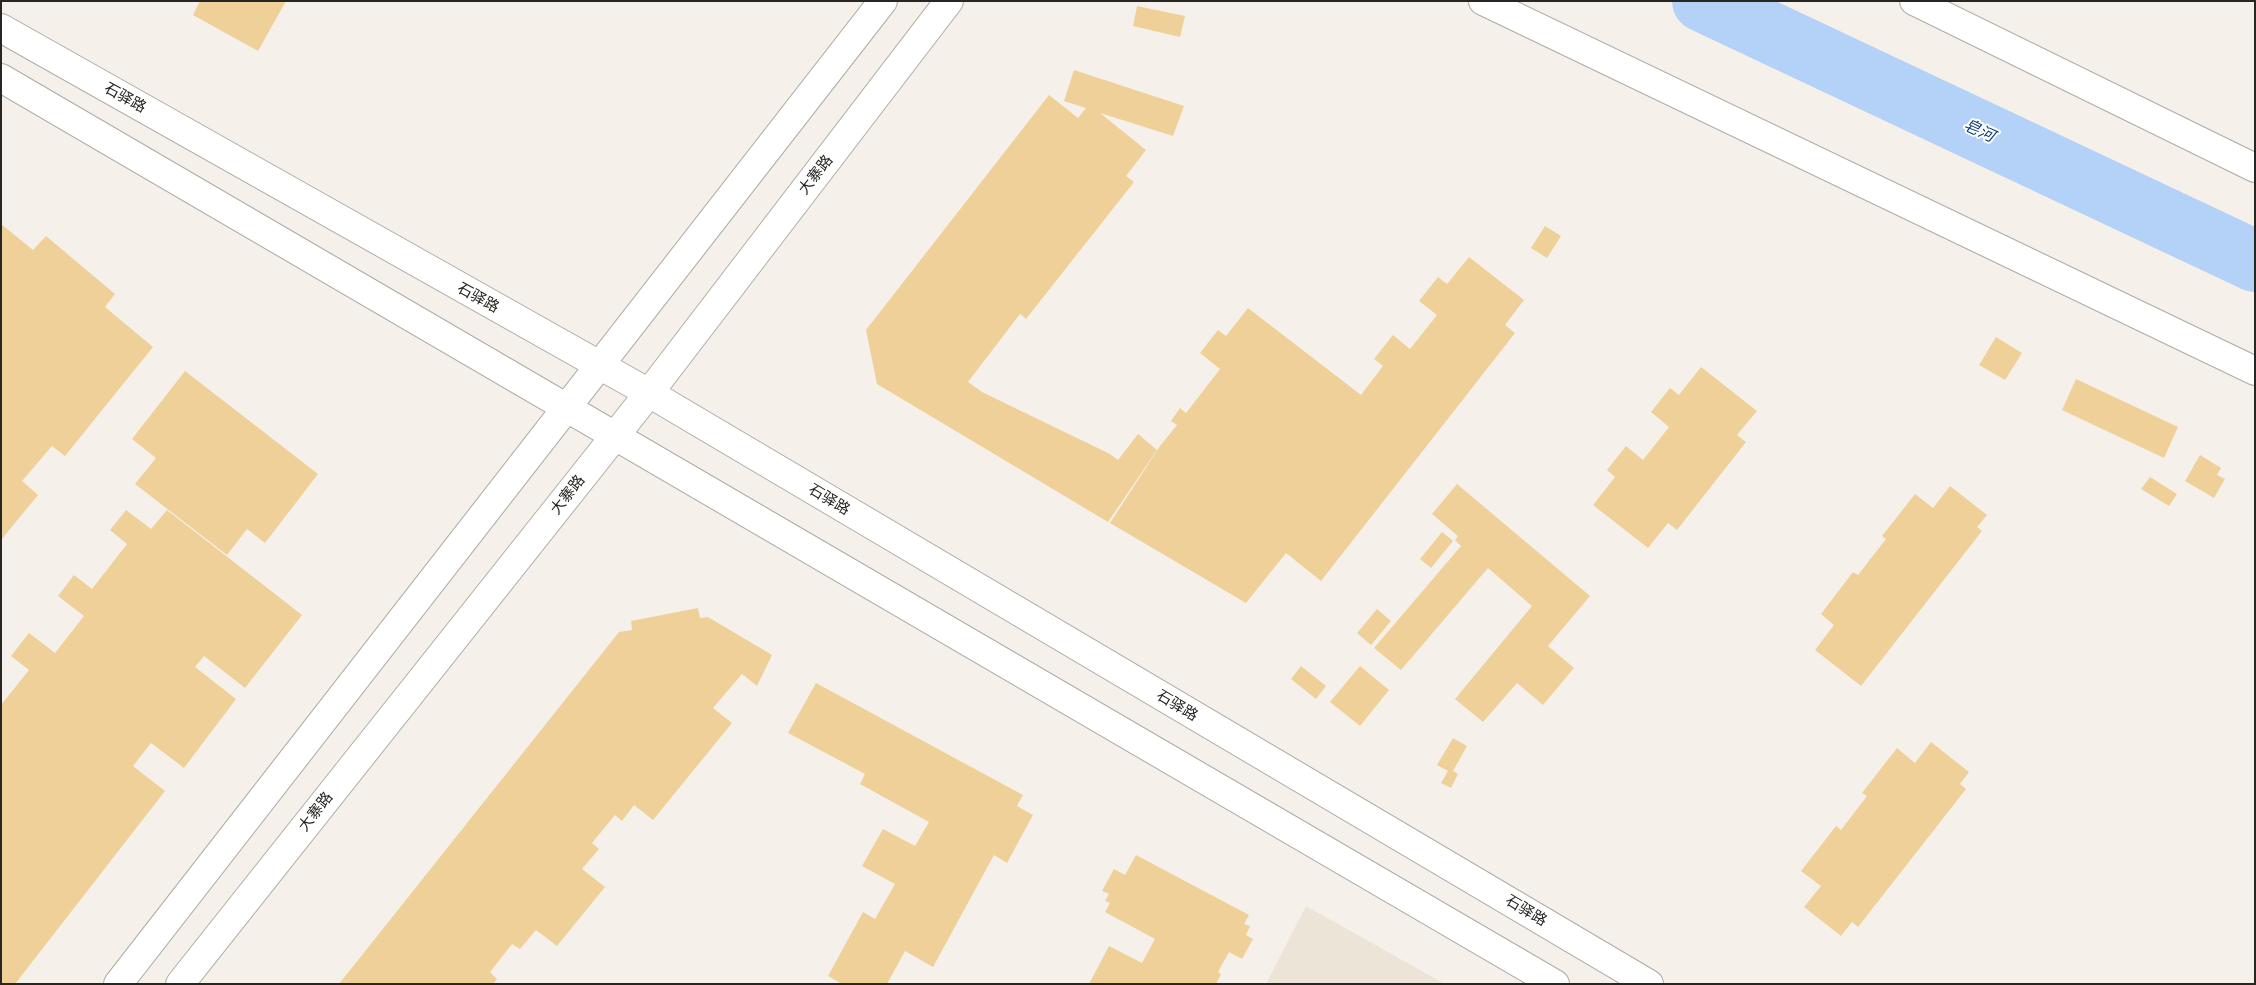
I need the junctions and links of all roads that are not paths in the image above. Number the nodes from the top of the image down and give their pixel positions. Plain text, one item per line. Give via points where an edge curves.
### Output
1 (883, 1) edge
2 (949, 1) edge
3 (1483, 1) edge
4 (1914, 1) edge
5 (1, 28) edge
6 (1, 78) edge
7 (2255, 168) edge
8 (600, 367) junction
9 (2255, 371) edge
10 (648, 393) junction
11 (567, 408) junction
12 (615, 435) junction
13 (118, 984) edge
14 (180, 984) edge
15 (1555, 984) edge
16 (1649, 984) edge

1 - 8 street
2 - 10 street, 大寨路
3 - 9 street
4 - 7 street
5 - 8 street, 石驿路
6 - 11 street
8 - 10 street, 石驿路
8 - 11 street
10 - 12 street, 大寨路
10 - 16 street, 石驿路
11 - 12 street
11 - 13 street
12 - 14 street, 大寨路
12 - 15 street

